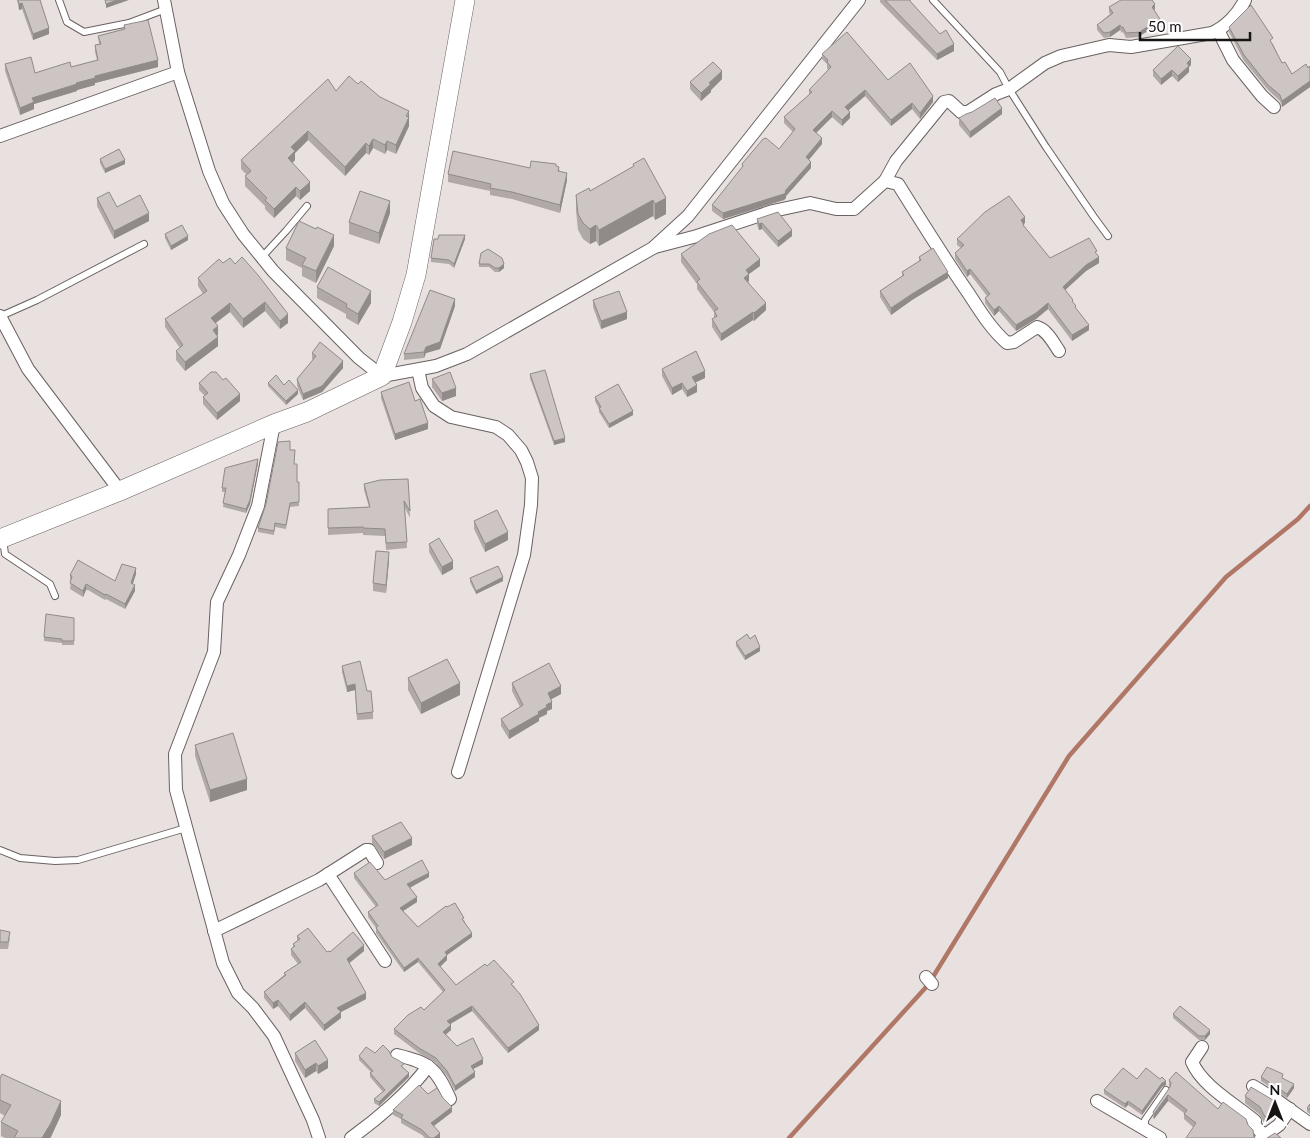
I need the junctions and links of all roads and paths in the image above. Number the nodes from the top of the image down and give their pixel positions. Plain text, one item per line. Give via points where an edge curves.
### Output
1 (59, 0) edge
2 (859, 0) edge
3 (933, 0) edge
4 (1245, 0) edge
5 (464, 1) edge
6 (165, 5) edge
7 (1218, 30) junction
8 (178, 72) junction
9 (1009, 89) junction
10 (1274, 107) dead end
11 (0, 136) edge
12 (885, 181) junction
13 (307, 206) dead end
14 (1108, 236) dead end
15 (144, 244) dead end
16 (653, 248) junction
17 (262, 257) junction
18 (0, 316) edge
19 (1059, 351) dead end
20 (418, 370) junction
21 (382, 376) junction
22 (274, 424) junction
23 (120, 491) junction
24 (2, 538) edge
25 (55, 596) dead end
26 (458, 772) dead end
27 (186, 828) junction
28 (0, 850) edge
29 (377, 863) dead end
30 (328, 874) junction
31 (214, 931) junction
32 (386, 961) dead end
33 (1202, 1047) dead end
34 (397, 1055) dead end
35 (428, 1066) junction
36 (1253, 1086) edge
37 (1166, 1090) edge
38 (450, 1098) dead end
39 (1097, 1100) dead end
40 (1290, 1109) junction
41 (1310, 1124) edge
42 (1145, 1128) junction
43 (1262, 1136) edge
44 (319, 1138) edge
45 (351, 1138) edge
46 (1160, 1138) edge

1 - 6 lane via 67,22 84,32 129,23
2 - 16 street via 688,216
3 - 9 lane via 1000,72
4 - 7 street via 1237,13
5 - 21 street via 416,275
6 - 8 street
7 - 9 street via 1161,43 1131,47 1108,45 1061,56 1045,63
7 - 10 street via 1233,60
8 - 11 street
8 - 17 street via 222,203
9 - 12 street via 968,112 961,112 949,101 941,105 896,161
9 - 14 lane
12 - 16 street via 854,209 810,203 773,211
12 - 19 street via 898,184 950,268 1001,338 1007,343 1014,342 1037,327 1047,333
13 - 17 lane
15 - 18 lane
16 - 20 street via 467,354
17 - 21 street via 359,358
18 - 23 street via 28,369
20 - 21 street
20 - 26 street via 422,388 434,406 451,417 496,427 508,435 521,450 532,478 524,555
21 - 22 street
22 - 23 street
22 - 27 street via 258,506 217,602 214,652 176,754 176,790
23 - 24 street
24 - 25 lane via 5,554 50,584
27 - 28 lane via 78,860 20,858
27 - 31 street
29 - 30 street via 366,850
30 - 31 street
30 - 32 street
31 - 44 street via 223,963 238,993 274,1036
33 - 43 street via 1192,1062 1195,1070 1206,1083 1255,1121 1254,1125
34 - 35 street
35 - 38 street
35 - 45 street via 403,1094
36 - 40 street
37 - 42 lane via 1145,1120
39 - 42 street
40 - 41 street
40 - 43 street via 1279,1125
42 - 46 street

